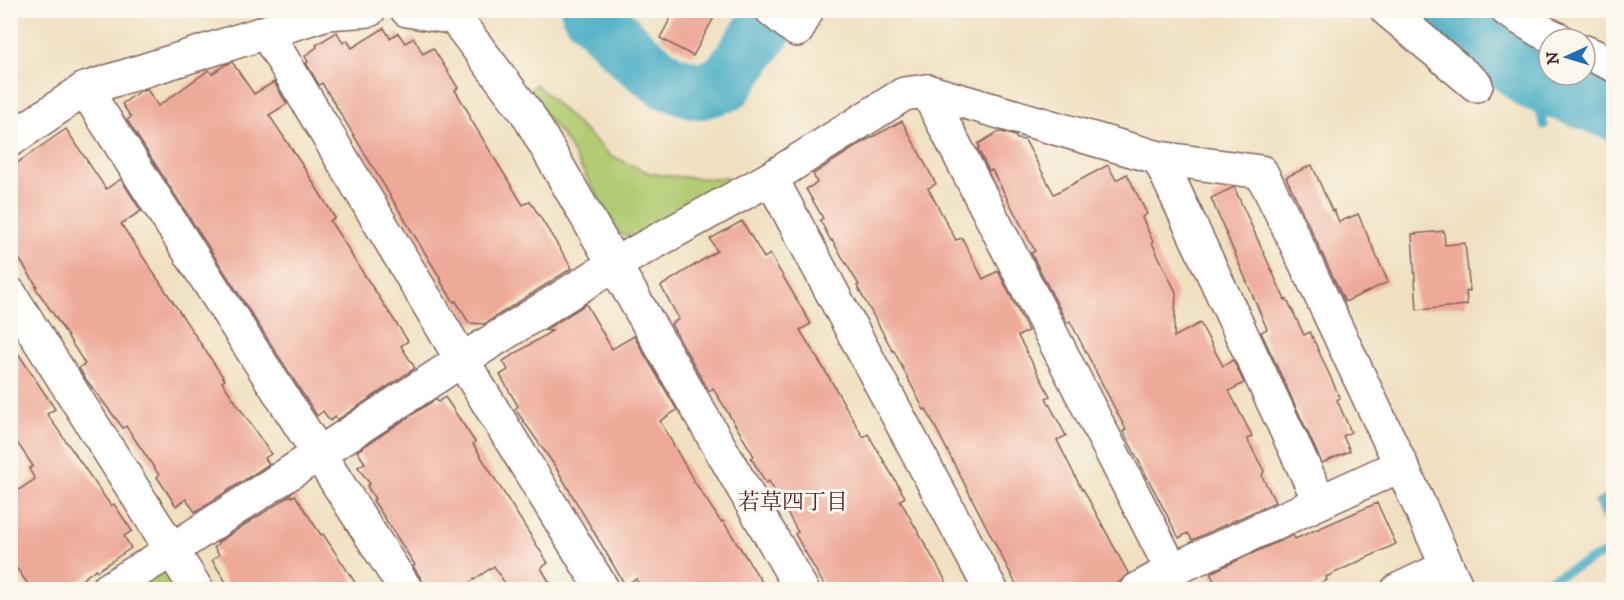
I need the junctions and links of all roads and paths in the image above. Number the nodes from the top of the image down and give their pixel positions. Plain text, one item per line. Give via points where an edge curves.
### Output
1 (369, 10) edge
2 (406, 10) edge
3 (1387, 10) edge
4 (1507, 10) edge
5 (1537, 29) edge
6 (266, 32) junction
7 (1597, 57) edge
8 (1614, 65) edge
9 (1476, 85) dead end
10 (86, 89) junction
11 (927, 91) junction
12 (10, 140) edge
13 (1159, 158) junction
14 (771, 178) junction
15 (615, 264) junction
16 (10, 294) edge
17 (462, 360) junction
18 (319, 453) junction
19 (1401, 465) junction
20 (1320, 502) junction
21 (172, 550) junction
22 (1172, 570) junction
23 (1452, 578) edge
24 (107, 590) edge
25 (197, 590) edge
26 (406, 590) edge
27 (603, 590) edge
28 (802, 590) edge
29 (991, 590) edge
30 (1137, 590) edge
31 (1398, 590) edge

1 - 6 street via 327,13
2 - 15 street via 455,18 527,113
3 - 9 street
4 - 5 street
6 - 10 street
6 - 17 street
7 - 8 street
10 - 12 street
10 - 18 street
11 - 13 street
11 - 14 street via 904,94
11 - 22 street
13 - 19 street via 1261,172
13 - 20 street
14 - 15 street
14 - 29 street
15 - 17 street
15 - 28 street
16 - 21 street
17 - 18 street
17 - 27 street
18 - 21 street
18 - 26 street
19 - 20 street
19 - 23 street
20 - 22 street
21 - 24 street
21 - 25 street
22 - 30 street
23 - 31 street

